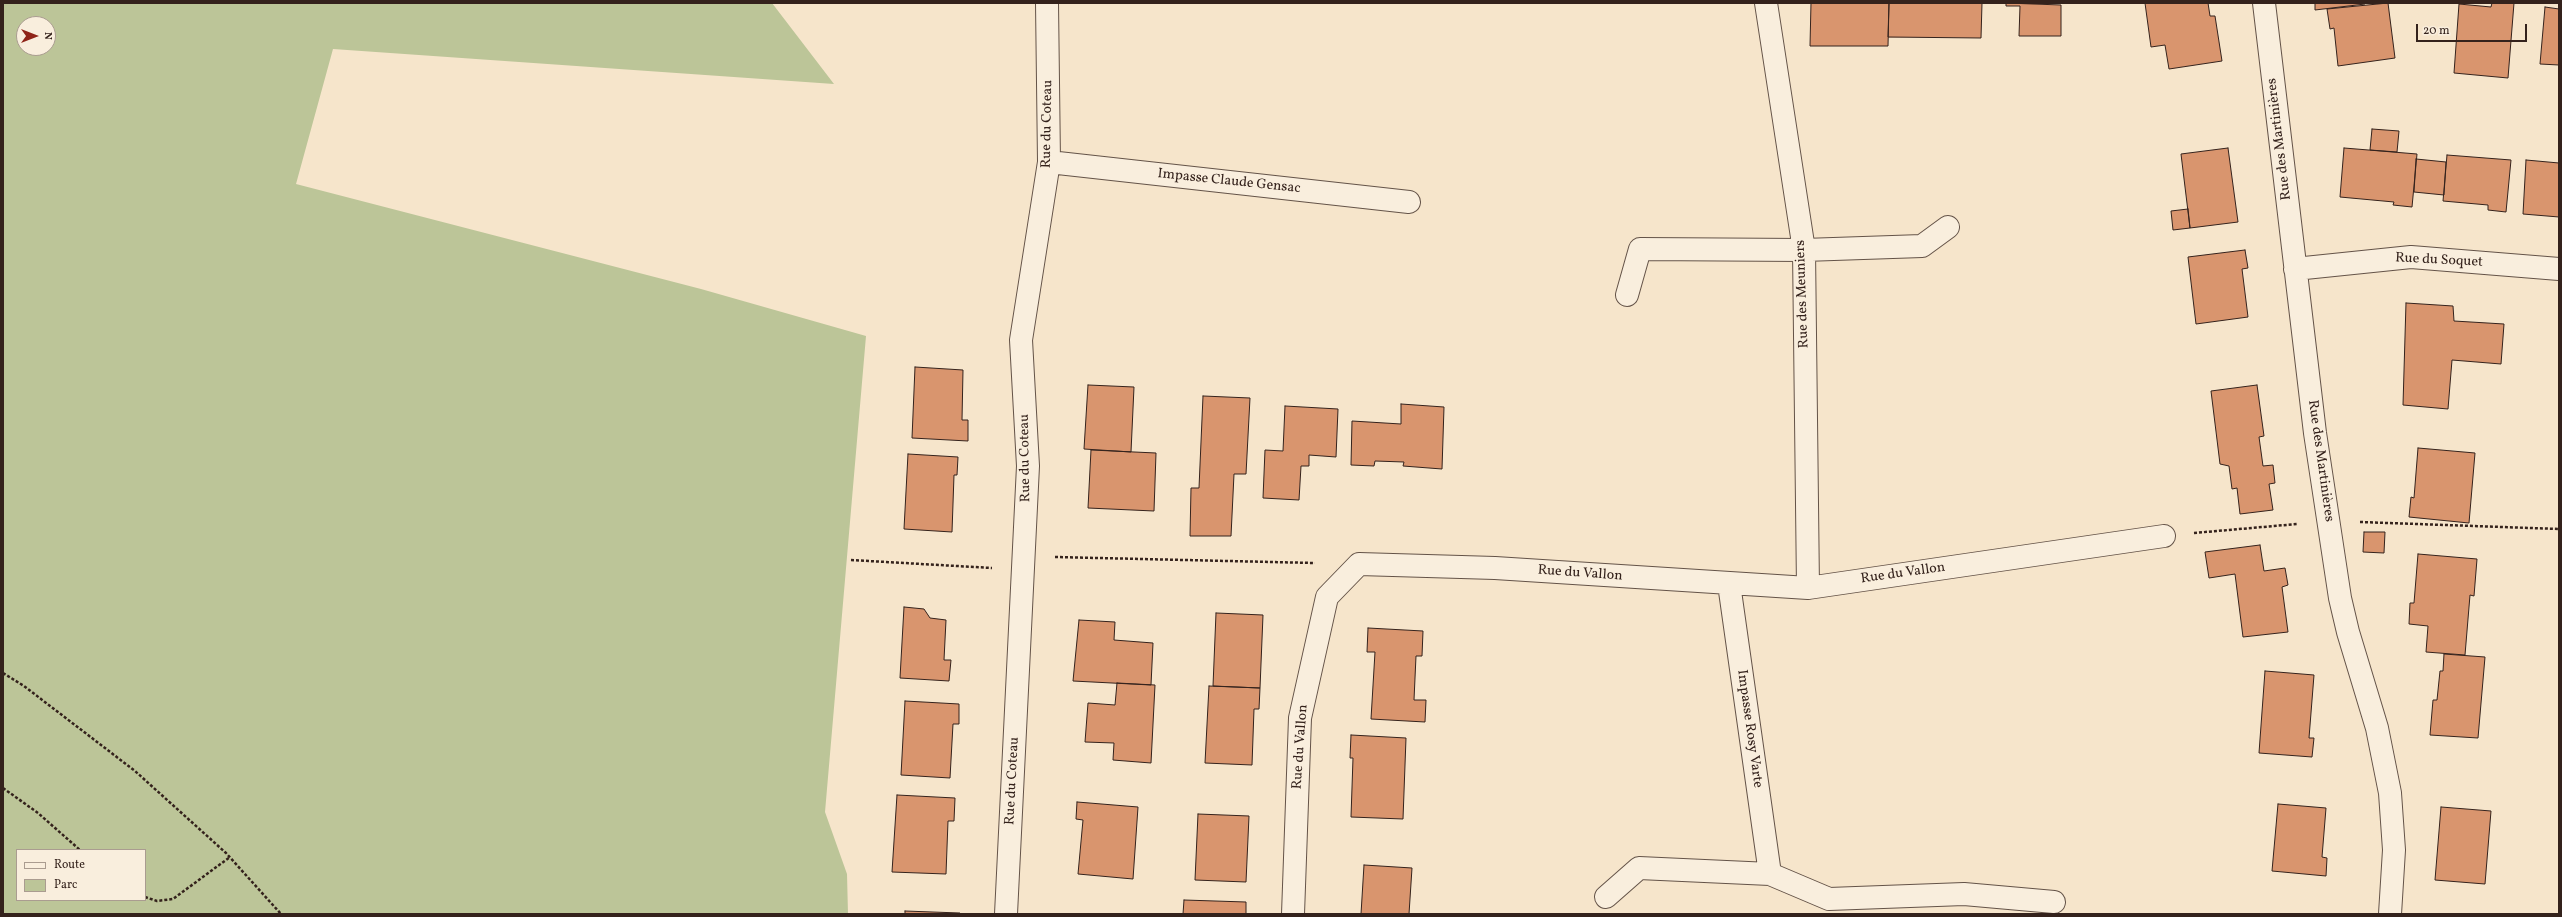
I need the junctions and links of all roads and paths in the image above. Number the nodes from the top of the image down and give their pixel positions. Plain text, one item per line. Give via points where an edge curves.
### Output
1 (1047, 3) edge
2 (1766, 3) edge
3 (2264, 3) edge
4 (1049, 162) junction
5 (1409, 202) dead end
6 (1948, 227) dead end
7 (1804, 250) junction
8 (2295, 269) junction
9 (2559, 269) edge
10 (1627, 295) dead end
11 (2164, 536) dead end
12 (851, 560) dead end
13 (1359, 564) junction
14 (1023, 570) junction
15 (1729, 584) junction
16 (1808, 588) junction
17 (3, 673) edge
18 (3, 788) edge
19 (79, 849) edge
20 (230, 857) junction
21 (1770, 874) junction
22 (146, 897) edge
23 (1606, 897) dead end
24 (2054, 902) dead end
25 (281, 914) edge
26 (1006, 914) edge
27 (1293, 914) edge
28 (2390, 914) edge

1 - 4 street, Rue du Coteau
2 - 7 street, Rue des Meuniers
3 - 8 street, Rue des Martinières
4 - 5 street, Impasse Claude Gensac
4 - 14 street, Rue du Coteau via 1021,340 1028,466
6 - 7 street via 1922,246
7 - 10 street via 1640,249
7 - 16 street, Rue des Meuniers
8 - 9 street, Rue du Soquet via 2411,257
8 - 28 street, Rue des Martinières via 2340,598 2377,728 2390,793 2394,850
11 - 16 street, Rue du Vallon
12 - 14 path
13 - 14 path via 1053,557
13 - 15 street, Rue du Vallon via 1495,568
13 - 27 street, Rue du Vallon via 1327,597 1300,718
14 - 26 street, Rue du Coteau
15 - 16 street, Rue du Vallon
15 - 21 street, Impasse Rosy Varte
17 - 20 path via 24,686 135,771
18 - 19 path via 38,813
20 - 22 path via 173,898 157,901
20 - 25 path
21 - 23 street via 1640,868
21 - 24 street via 1829,899 1964,894

